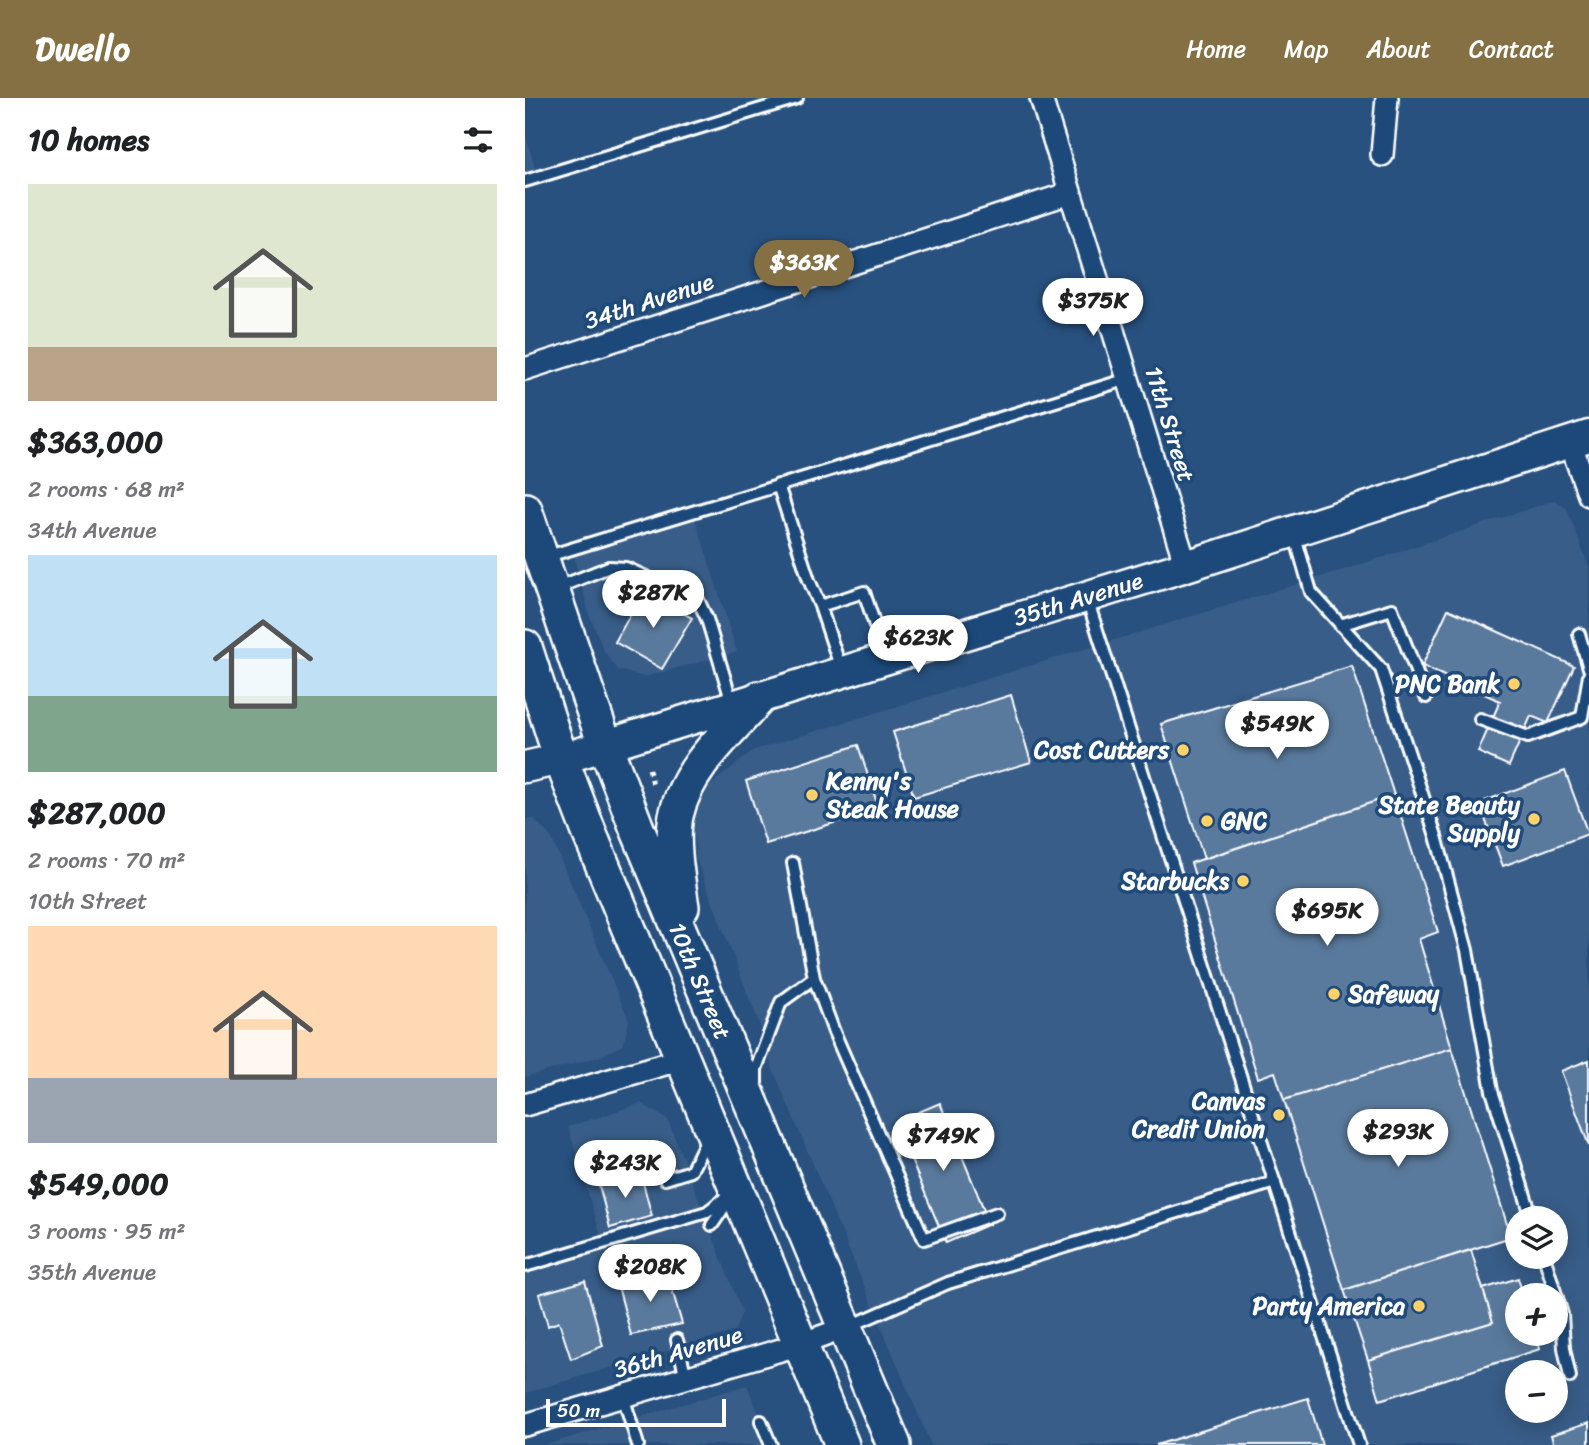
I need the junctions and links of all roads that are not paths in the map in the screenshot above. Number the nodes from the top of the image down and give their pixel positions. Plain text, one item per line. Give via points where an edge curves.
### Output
1 (797, 98) edge
2 (1041, 98) edge
3 (1387, 98) edge
4 (1382, 155) dead end
5 (525, 181) edge
6 (1070, 193) junction
7 (525, 369) edge
8 (1128, 379) junction
9 (1579, 439) edge
10 (778, 485) junction
11 (1589, 495) edge
12 (525, 510) edge
13 (1294, 531) junction
14 (1186, 566) junction
15 (546, 574) junction
16 (1086, 597) junction
17 (820, 606) junction
18 (1340, 625) junction
19 (1579, 634) dead end
20 (525, 647) edge
21 (886, 659) junction
22 (1589, 668) edge
23 (842, 672) junction
24 (1589, 675) edge
25 (1426, 696) dead end
26 (746, 702) junction
27 (1480, 719) dead end
28 (605, 746) junction
29 (561, 759) junction
30 (525, 767) edge
31 (793, 863) dead end
32 (689, 955) junction
33 (814, 978) junction
34 (682, 1059) junction
35 (525, 1105) edge
36 (757, 1115) junction
37 (712, 1130) junction
38 (665, 1179) dead end
39 (1275, 1182) junction
40 (736, 1189) junction
41 (1528, 1206) edge
42 (997, 1213) dead end
43 (712, 1225) dead end
44 (525, 1266) edge
45 (1548, 1269) edge
46 (845, 1328) junction
47 (677, 1340) dead end
48 (801, 1344) junction
49 (1570, 1377) dead end
50 (686, 1378) junction
51 (623, 1396) junction
52 (761, 1421) dead end
53 (525, 1425) edge
54 (638, 1445) edge
55 (771, 1445) edge
56 (842, 1445) edge
57 (894, 1445) edge
58 (1359, 1445) edge

1 - 5 lane
2 - 6 street, 11th Street
3 - 4 street
6 - 7 street, 34th Avenue
6 - 8 street, 11th Street
8 - 10 lane
8 - 14 street, 11th Street
9 - 11 street
9 - 13 main road, 35th Avenue
10 - 15 lane
10 - 17 lane
12 - 15 main road, 10th Street
13 - 14 main road, 35th Avenue
13 - 18 lane via 1311,592
14 - 16 main road, 35th Avenue
15 - 26 lane via 617,566 698,600
15 - 28 main road, 10th Street
16 - 21 main road, 35th Avenue
16 - 39 lane
17 - 21 lane via 864,592
17 - 23 lane
18 - 25 lane via 1392,609
18 - 41 lane via 1381,669 1436,835 1467,950 1492,1091
19 - 22 lane
20 - 29 main road, 10th Street
21 - 23 main road, 35th Avenue
23 - 26 main road, 35th Avenue
24 - 27 lane via 1582,717 1528,737
26 - 28 main road, 35th Avenue
26 - 32 main road via 691,778 676,816 676,868
28 - 29 main road, 35th Avenue
28 - 32 main road, 10th Street
29 - 30 main road, 35th Avenue
29 - 34 main road, 10th Street
31 - 33 lane
32 - 36 main road, 10th Street
33 - 36 lane via 781,1002 756,1069
33 - 42 lane via 924,1239
34 - 35 street
34 - 37 main road, 10th Street
36 - 46 main road, 10th Street
37 - 38 lane via 691,1171
37 - 40 main road, 10th Street
39 - 46 lane via 948,1283
39 - 58 lane
40 - 43 lane
40 - 44 lane via 707,1212
40 - 48 main road, 10th Street
45 - 49 lane via 1562,1314
46 - 48 street, 36th Avenue
46 - 57 main road, 10th Street
47 - 50 lane
48 - 50 street, 36th Avenue
48 - 56 main road, 10th Street
50 - 51 street, 36th Avenue
51 - 53 street, 36th Avenue
51 - 54 lane
52 - 55 lane

